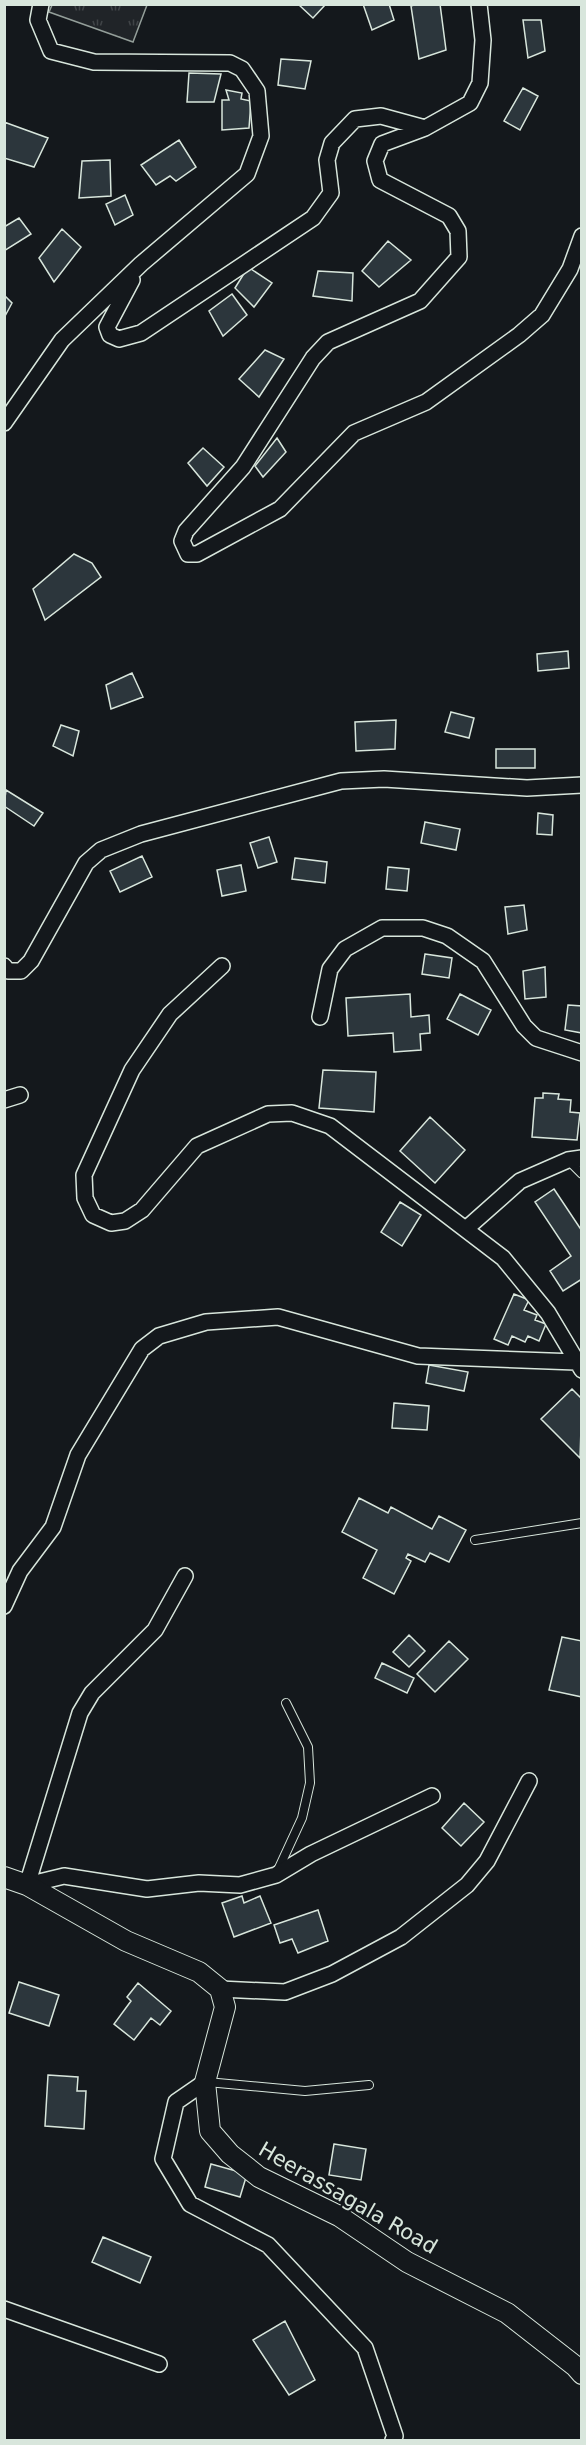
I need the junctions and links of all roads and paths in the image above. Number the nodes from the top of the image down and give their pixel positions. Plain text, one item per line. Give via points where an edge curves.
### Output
1 (41, 4) edge
2 (479, 4) edge
3 (425, 128) junction
4 (582, 236) edge
5 (141, 264) junction
6 (576, 266) edge
7 (4, 423) edge
8 (582, 785) edge
9 (4, 966) edge
10 (222, 966) dead end
11 (320, 1017) dead end
12 (582, 1053) edge
13 (20, 1095) dead end
14 (4, 1100) edge
15 (575, 1159) edge
16 (582, 1174) edge
17 (467, 1228) junction
18 (579, 1366) edge
19 (582, 1523) edge
20 (475, 1540) dead end
21 (185, 1576) dead end
22 (4, 1606) edge
23 (286, 1704) dead end
24 (529, 1781) dead end
25 (432, 1796) dead end
26 (276, 1875) junction
27 (4, 1877) edge
28 (27, 1885) junction
29 (219, 1989) junction
30 (205, 2082) junction
31 (369, 2085) dead end
32 (4, 2308) edge
33 (159, 2364) dead end
34 (582, 2374) edge
35 (393, 2440) edge

1 - 5 street via 38,20 51,51 93,62 230,63 242,69 257,92 261,136 247,174
2 - 3 street via 483,40 480,83 470,103
3 - 5 street via 381,116 355,119 332,143 327,160 331,193 313,218 141,333 119,339 110,335 107,327
3 - 6 street via 382,144 375,161 380,180 449,216 458,231 459,257 420,301 328,342 313,358 243,467 186,531 182,541 188,555 197,555 280,509 354,433 426,402 519,335 542,315
4 - 6 street
5 - 7 street via 62,340
8 - 9 street via 526,788 384,779 341,781 141,834 101,850 86,863 31,961 21,971 8,971
10 - 17 street via 170,1014 132,1070 84,1175 85,1198 93,1215 111,1223 125,1221 142,1210 196,1146 268,1114 292,1113 330,1126
11 - 12 street via 330,969 345,949 382,928 423,928 447,936 483,961 524,1026 536,1038
13 - 14 street
15 - 16 lane
15 - 17 street via 520,1181
17 - 18 street via 503,1258 548,1312
18 - 22 street via 418,1356 278,1317 206,1322 159,1336 142,1349 78,1455 53,1527 20,1571
19 - 20 lane
21 - 28 street via 154,1630 92,1693 80,1713
23 - 26 lane via 308,1747 310,1783 302,1818
24 - 29 street via 487,1861 467,1885 401,1936 332,1974 285,1992
25 - 26 street
26 - 28 street via 240,1885 199,1883 147,1889 64,1876
27 - 28 street
28 - 29 street via 126,1941 199,1972
29 - 30 street, Heerassagala Road via 225,2007
30 - 31 lane via 305,2091
30 - 34 street, Heerassagala Road via 210,2131 230,2154 252,2171 339,2216 407,2262 507,2313
30 - 35 street via 176,2102 163,2159 190,2204 268,2245 365,2348 395,2436
32 - 33 street

